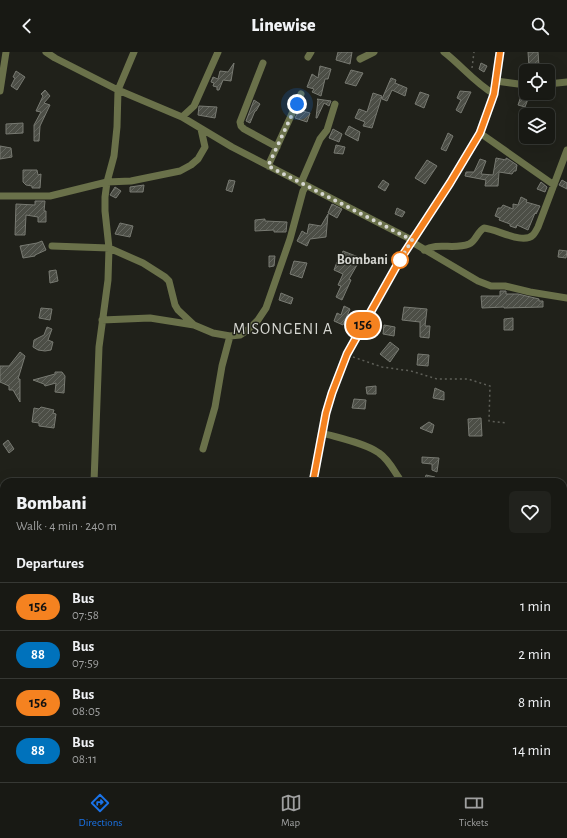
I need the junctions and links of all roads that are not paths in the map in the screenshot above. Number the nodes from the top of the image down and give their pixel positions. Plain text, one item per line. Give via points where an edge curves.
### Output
1 (6, 52) edge
2 (46, 52) edge
3 (134, 52) edge
4 (218, 52) edge
5 (374, 52) edge
6 (444, 52) edge
7 (500, 52) edge
8 (360, 59) dead end
9 (263, 63) dead end
10 (496, 81) junction
11 (567, 82) edge
12 (555, 83) edge
13 (519, 84) edge
14 (118, 90) junction
15 (0, 91) edge
16 (301, 94) dead end
17 (494, 94) junction
18 (335, 104) dead end
19 (182, 117) junction
20 (201, 129) junction
21 (480, 133) junction
22 (277, 146) junction
23 (567, 150) edge
24 (268, 166) junction
25 (563, 169) edge
26 (107, 182) junction
27 (303, 184) junction
28 (554, 185) junction
29 (0, 196) edge
30 (412, 241) junction
31 (52, 246) dead end
32 (109, 248) junction
33 (424, 250) junction
34 (567, 298) edge
35 (102, 320) junction
36 (194, 325) junction
37 (230, 336) junction
38 (322, 433) junction
39 (203, 449) dead end
40 (94, 478) edge
41 (314, 478) edge
42 (399, 478) dead end

1 - 15 street
2 - 14 street
3 - 14 street
4 - 19 street via 194,106
5 - 8 street
6 - 17 street via 481,86
7 - 10 street
9 - 22 street via 240,122 244,129
10 - 13 street
10 - 17 street
11 - 12 street
14 - 19 street
14 - 26 street via 114,156
16 - 22 street
17 - 21 street
18 - 27 street via 327,130 320,139
19 - 20 street
20 - 24 street
20 - 26 street via 205,147 191,165 180,171 139,180
21 - 28 street
21 - 30 street
22 - 24 street
23 - 25 street
24 - 27 street
25 - 28 street
26 - 29 street via 50,196
26 - 32 street via 105,211
27 - 30 street
27 - 37 street via 290,239 266,308 249,329 240,335
28 - 33 street via 533,236 516,237 484,228 469,244 430,247
30 - 33 street
30 - 38 street via 347,354 332,393
31 - 32 street
32 - 35 street via 108,280
32 - 36 street via 143,263 165,277 169,281 178,310
33 - 34 street via 491,286 505,286
35 - 36 street via 150,318
35 - 40 street
36 - 37 street
37 - 39 street
38 - 41 street
38 - 42 street via 353,441 379,453

